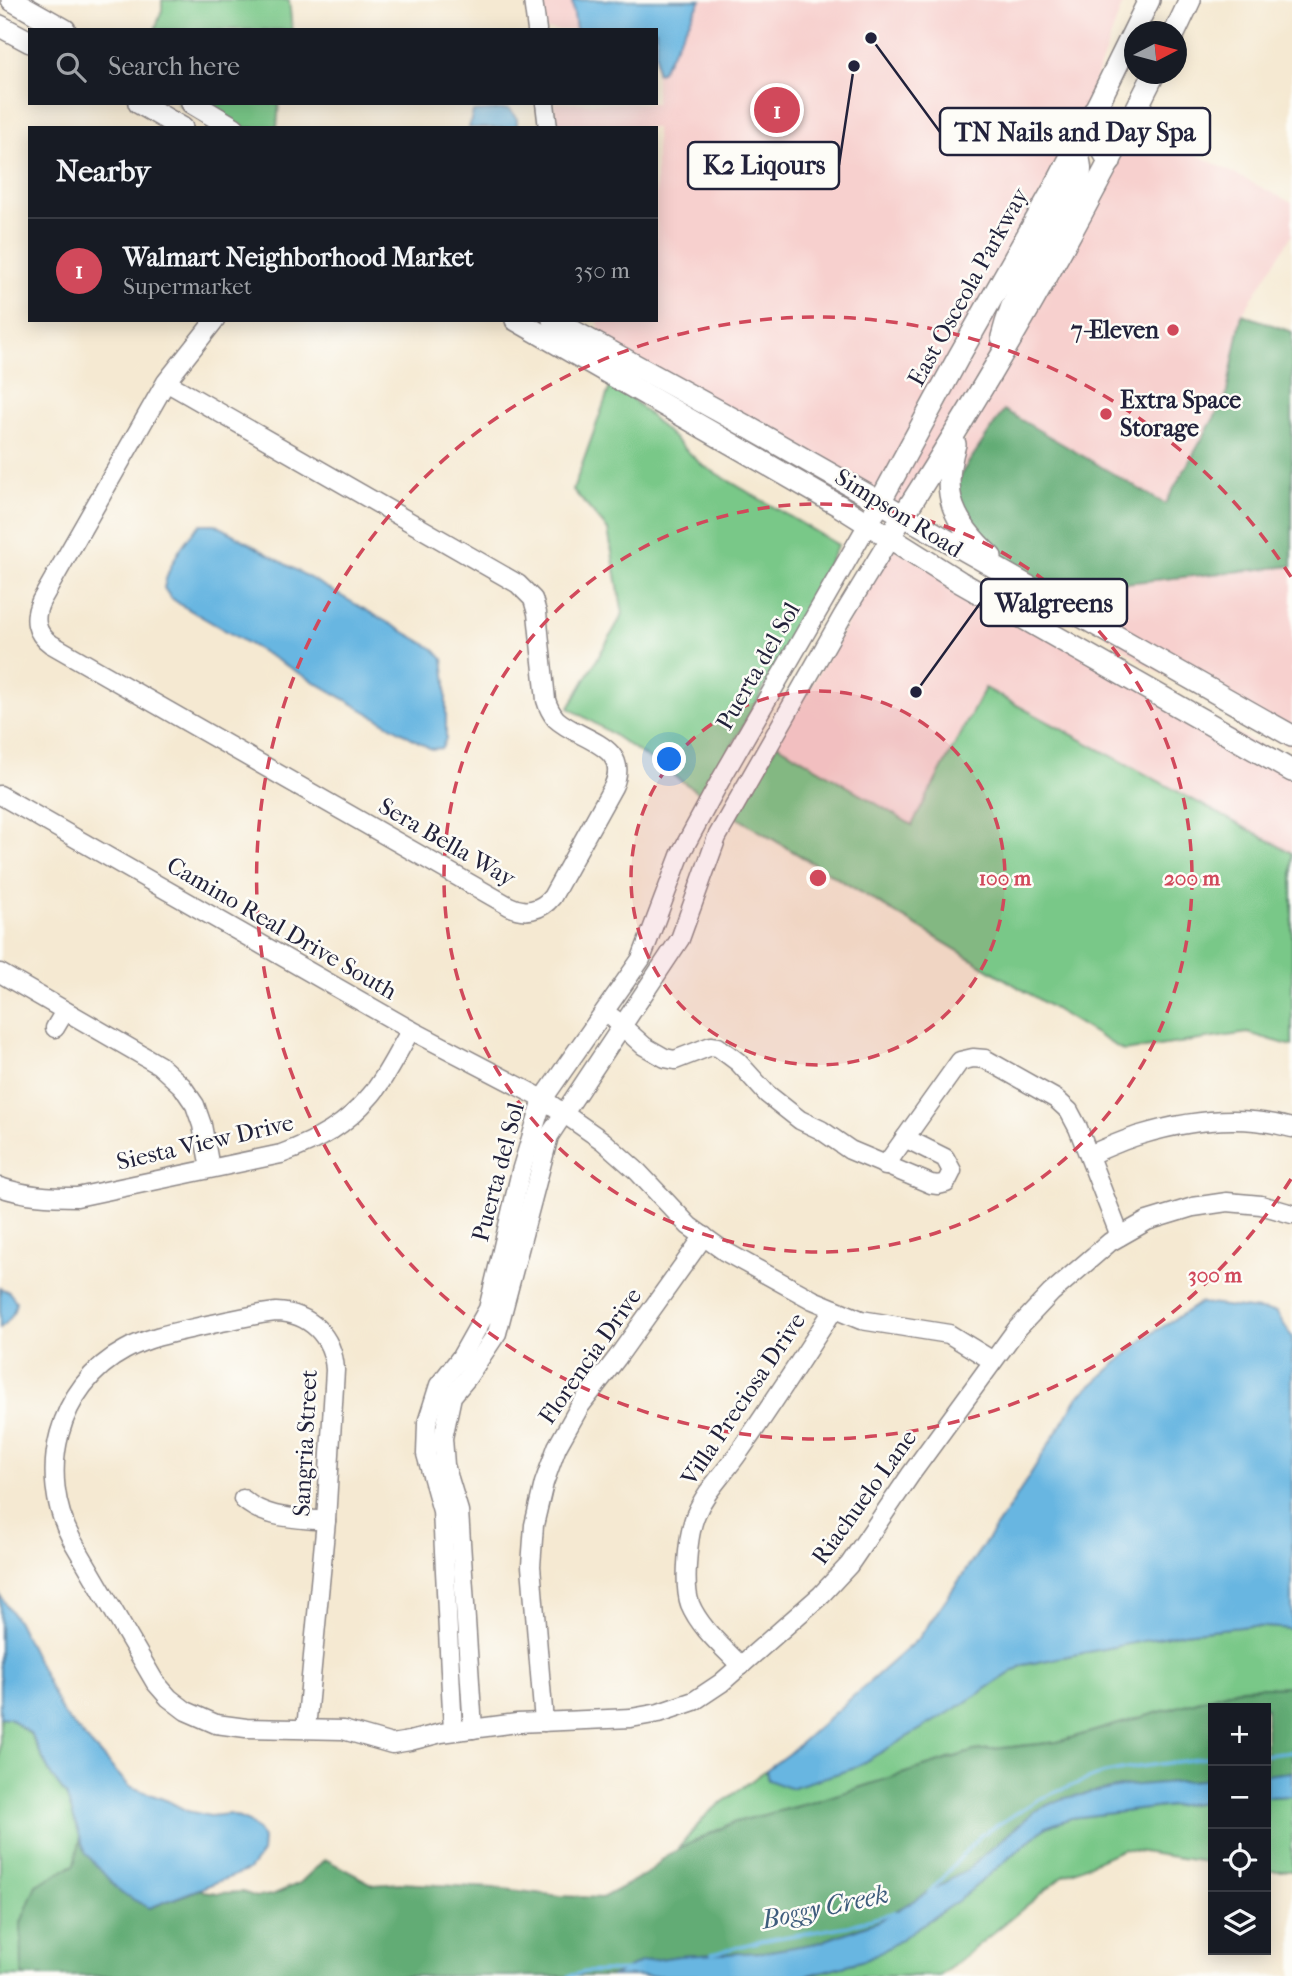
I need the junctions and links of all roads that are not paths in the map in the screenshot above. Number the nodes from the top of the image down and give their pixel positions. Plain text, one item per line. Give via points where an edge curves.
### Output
1 (12, 0) edge
2 (533, 0) edge
3 (1149, 0) edge
4 (1190, 0) edge
5 (1180, 21) edge
6 (0, 26) edge
7 (61, 28) edge
8 (537, 28) edge
9 (28, 40) edge
10 (1149, 84) edge
11 (1099, 102) junction
12 (142, 105) edge
13 (195, 105) edge
14 (545, 105) edge
15 (179, 126) edge
16 (231, 126) edge
17 (548, 126) edge
18 (1076, 147) junction
19 (1110, 162) junction
20 (519, 322) edge
21 (557, 322) edge
22 (208, 325) edge
23 (597, 345) junction
24 (565, 349) junction
25 (995, 366) junction
26 (166, 382) junction
27 (963, 421) junction
28 (879, 502) junction
29 (904, 516) junction
30 (868, 524) junction
31 (890, 538) junction
32 (1016, 580) junction
33 (1292, 736) edge
34 (1292, 771) edge
35 (0, 794) edge
36 (676, 866) junction
37 (702, 876) junction
38 (0, 974) edge
39 (65, 1011) junction
40 (605, 1011) junction
41 (622, 1026) junction
42 (55, 1028) dead end
43 (411, 1030) junction
44 (543, 1099) junction
45 (564, 1112) junction
46 (1292, 1128) edge
47 (905, 1138) junction
48 (1089, 1154) junction
49 (885, 1166) junction
50 (210, 1168) junction
51 (0, 1187) edge
52 (1292, 1214) edge
53 (704, 1236) junction
54 (1120, 1236) junction
55 (834, 1309) junction
56 (993, 1361) junction
57 (243, 1499) dead end
58 (326, 1521) junction
59 (741, 1666) junction
60 (544, 1722) junction
61 (306, 1729) junction
62 (473, 1729) junction
63 (453, 1731) junction
64 (425, 1738) joint

1 - 7 main road
2 - 8 street
3 - 11 main road, East Osceola Parkway
4 - 5 main road
6 - 9 main road
10 - 19 main road
11 - 18 main road, East Osceola Parkway
11 - 19 main road via 1098,136
12 - 15 main road
13 - 16 main road
14 - 17 street
18 - 25 main road via 1080,178 1011,306
18 - 28 main road, East Osceola Parkway
19 - 25 main road
20 - 24 main road, Simpson Road
21 - 23 main road, Simpson Road
22 - 26 street, Sera Bella Way
23 - 24 main road
23 - 28 main road, Simpson Road
24 - 30 main road, Simpson Road
25 - 27 main road
26 - 26 street, Sera Bella Way via 511,580 533,599 548,706 558,721 608,750 617,770 613,787 544,905 525,911 509,906 42,636 37,627 38,608
27 - 29 main road
27 - 32 main road via 948,478 950,501 973,541
28 - 29 main road, Simpson Road
28 - 30 main road, East Osceola Parkway
29 - 31 main road
29 - 32 main road, Simpson Road
30 - 31 main road, Simpson Road
30 - 36 street, Puerta del Sol
31 - 34 main road, Simpson Road
31 - 37 street, Puerta del Sol via 717,837
32 - 33 main road, Simpson Road
35 - 43 street, Camino Real Drive South
36 - 37 street
36 - 40 street, Puerta del Sol via 640,959
37 - 41 street, Puerta del Sol via 680,939
38 - 39 street
39 - 42 street
39 - 50 street via 159,1065 182,1086 202,1125
40 - 41 street
40 - 44 street, Puerta del Sol
41 - 45 street, Puerta del Sol
41 - 49 street via 665,1058 675,1060 718,1047 800,1120
43 - 44 street, Camino Real Drive South
43 - 50 street, Siesta View Drive via 373,1093 345,1122 313,1142 281,1154
44 - 45 street, Camino Real Drive South
44 - 63 street, Puerta del Sol via 488,1309 439,1385 427,1423 426,1454 442,1511
45 - 53 street, Camino Real Drive South via 638,1172
45 - 62 street, Puerta del Sol via 549,1136 497,1333 452,1396 443,1438 458,1511
46 - 48 street via 1254,1120 1221,1120 1139,1135
47 - 48 street via 960,1061 985,1059 1056,1099 1069,1111
47 - 49 street
47 - 49 street via 945,1158 952,1171 946,1183 931,1184
48 - 54 street
50 - 51 street, Siesta View Drive via 77,1197 47,1197
52 - 54 street, Riachuelo Lane via 1227,1202 1147,1221
53 - 55 street, Camino Real Drive South
53 - 60 street, Florencia Drive via 580,1406 544,1483 531,1566
54 - 56 street, Riachuelo Lane via 1051,1293
55 - 56 street, Camino Real Drive South via 861,1320 949,1334
55 - 59 street, Villa Preciosa Drive via 695,1516 689,1541 689,1602 702,1624
56 - 59 street, Riachuelo Lane via 849,1565
57 - 58 street via 267,1514
58 - 61 street, Sangria Street
58 - 61 street, Sangria Street via 335,1362 321,1331 300,1316 258,1314 150,1338 127,1349 83,1385 58,1434 54,1489 66,1530 162,1691 186,1711 216,1724
59 - 60 street, Riachuelo Lane via 694,1701 659,1713
60 - 62 street, Riachuelo Lane
61 - 64 street, Sangria Street via 352,1731 391,1744
62 - 63 street, Riachuelo Lane
63 - 64 street, Riachuelo Lane

